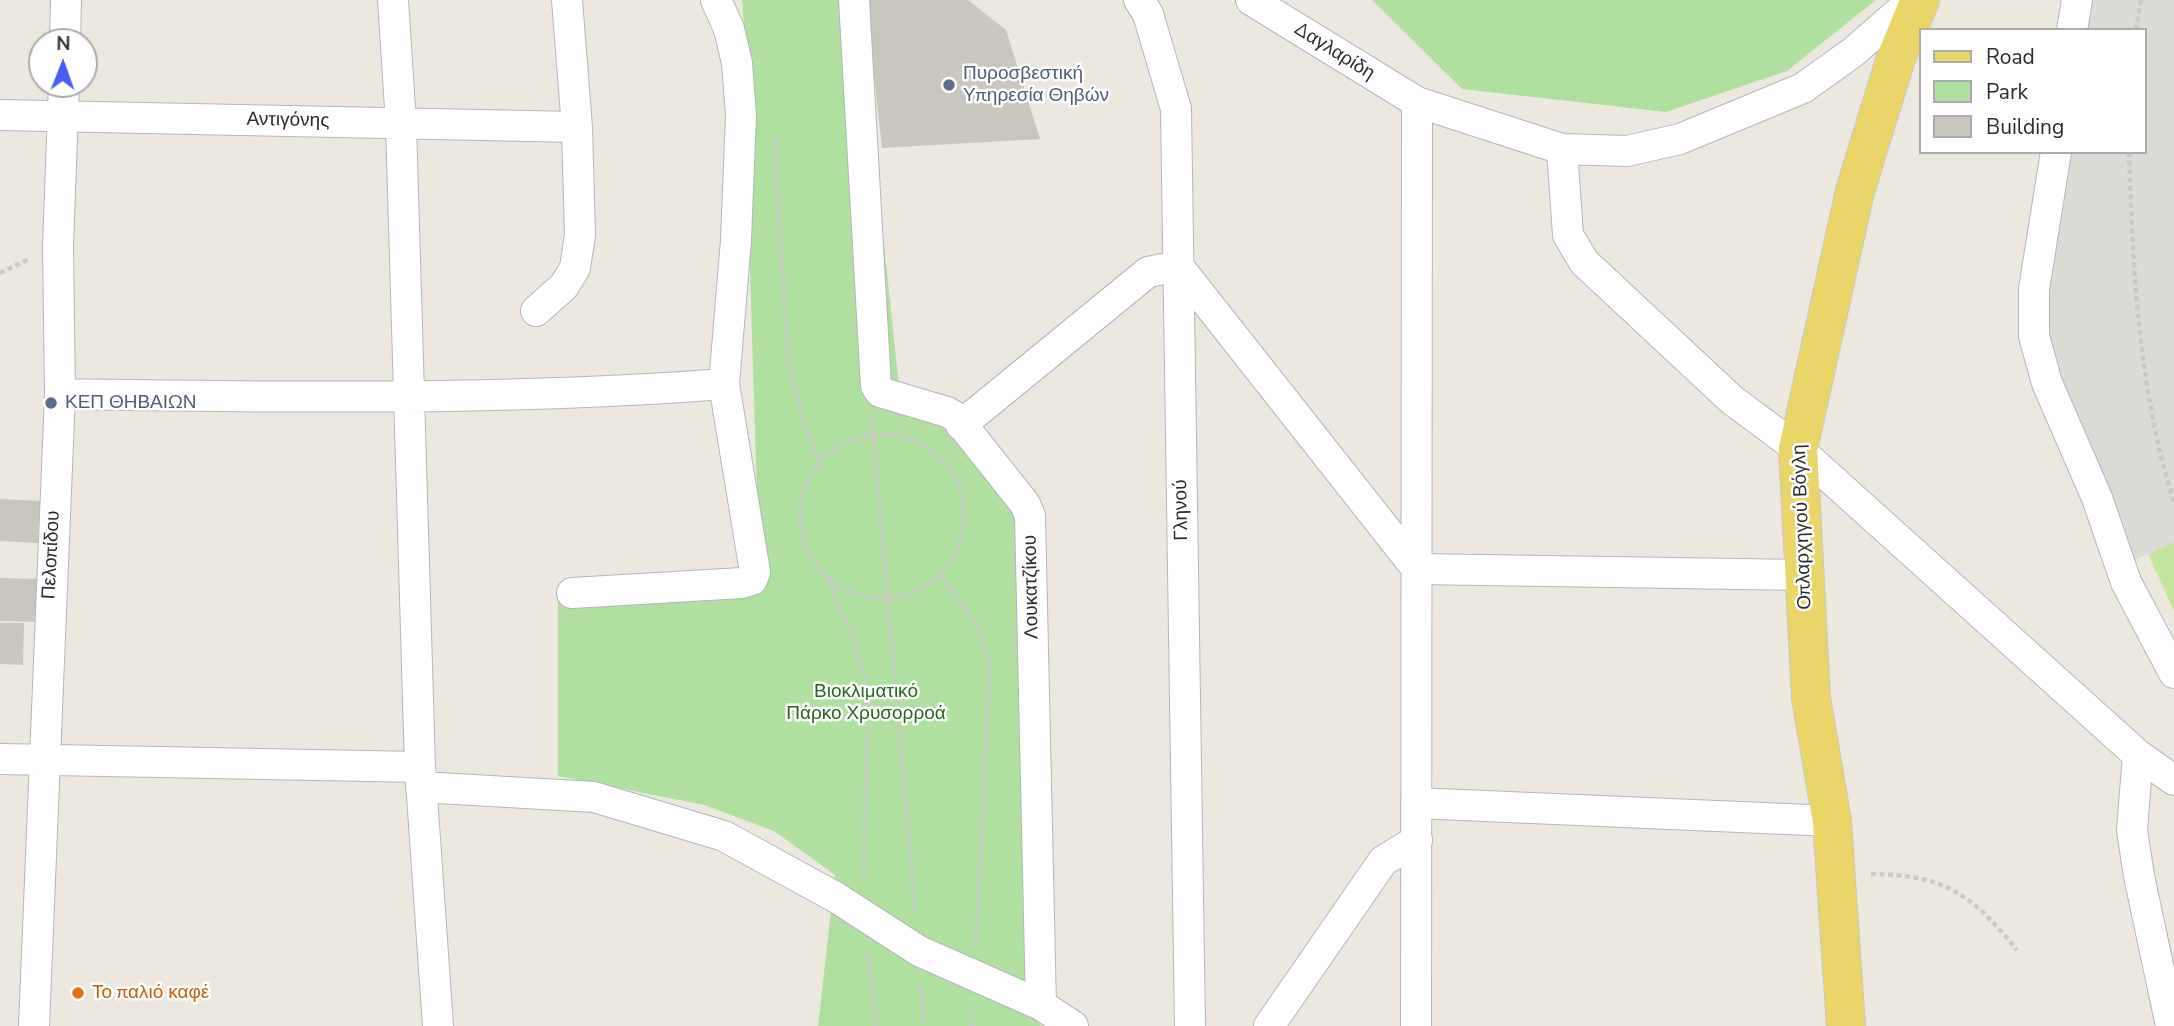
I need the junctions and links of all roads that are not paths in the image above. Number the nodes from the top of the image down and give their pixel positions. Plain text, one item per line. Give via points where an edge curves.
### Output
1 (66, 0) edge
2 (393, 0) edge
3 (567, 0) edge
4 (716, 0) edge
5 (854, 0) edge
6 (1139, 0) edge
7 (1251, 0) edge
8 (1913, 0) edge
9 (1920, 0) edge
10 (2077, 0) edge
11 (65, 28) edge
12 (2072, 28) edge
13 (64, 98) edge
14 (1417, 102) junction
15 (0, 116) edge
16 (63, 117) junction
17 (401, 124) junction
18 (577, 127) junction
19 (1562, 149) junction
20 (2056, 154) edge
21 (1178, 265) junction
22 (536, 311) dead end
23 (724, 384) junction
24 (60, 394) junction
25 (407, 398) junction
26 (961, 425) junction
27 (1798, 449) junction
28 (1417, 569) junction
29 (1803, 575) junction
30 (572, 593) dead end
31 (2174, 673) edge
32 (2138, 755) junction
33 (0, 759) edge
34 (42, 759) junction
35 (420, 777) junction
36 (2174, 780) edge
37 (1416, 803) junction
38 (1832, 821) junction
39 (1417, 840) junction
40 (1041, 1004) junction
41 (34, 1026) edge
42 (438, 1026) edge
43 (1073, 1026) edge
44 (1190, 1026) edge
45 (1269, 1026) edge
46 (1416, 1026) edge
47 (1846, 1026) edge
48 (2171, 1026) edge

1 - 11 street
2 - 17 street
3 - 18 street
4 - 23 street via 737,64 741,115
5 - 26 street, Λουκατζίκου via 873,378 880,393 947,412
6 - 21 street, Γληνού via 1148,14 1176,109
7 - 14 street, Δαγλαρίδη
8 - 19 street, Δαγλαρίδη via 1803,88 1739,116 1680,139 1627,151
9 - 27 main road, Οπλαρχηγού Βόγλη via 1895,61 1855,191
10 - 12 street
13 - 16 street, Πελοπίδου
14 - 19 street, Δαγλαρίδη
14 - 28 street
15 - 16 street, Αντιγόνης
16 - 17 street, Αντιγόνης
16 - 24 street, Πελοπίδου via 58,246
17 - 18 street, Αντιγόνης
17 - 25 street
18 - 22 street via 580,235 575,268 564,286
19 - 27 street via 1568,235 1584,262 1732,400
20 - 31 street via 2034,289 2034,336 2047,383 2097,498 2126,582
21 - 26 street via 1148,272
21 - 28 street
21 - 44 street, Γληνού
23 - 25 street via 605,393
23 - 30 street via 755,572 752,580
24 - 25 street
24 - 34 street, Πελοπίδου
25 - 35 street
26 - 40 street, Λουκατζίκου via 1030,516
27 - 29 main road, Οπλαρχηγού Βόγλη
27 - 32 street
28 - 29 street
28 - 37 street
29 - 38 main road, Οπλαρχηγού Βόγλη via 1811,698
32 - 36 street
32 - 48 street via 2134,842
33 - 34 street
34 - 35 street
34 - 41 street, Πελοπίδου
35 - 40 street via 594,797 724,836 919,951
35 - 42 street
37 - 38 street
37 - 39 street
38 - 47 main road, Οπλαρχηγού Βόγλη
39 - 45 street via 1383,861
39 - 46 street
40 - 43 street

